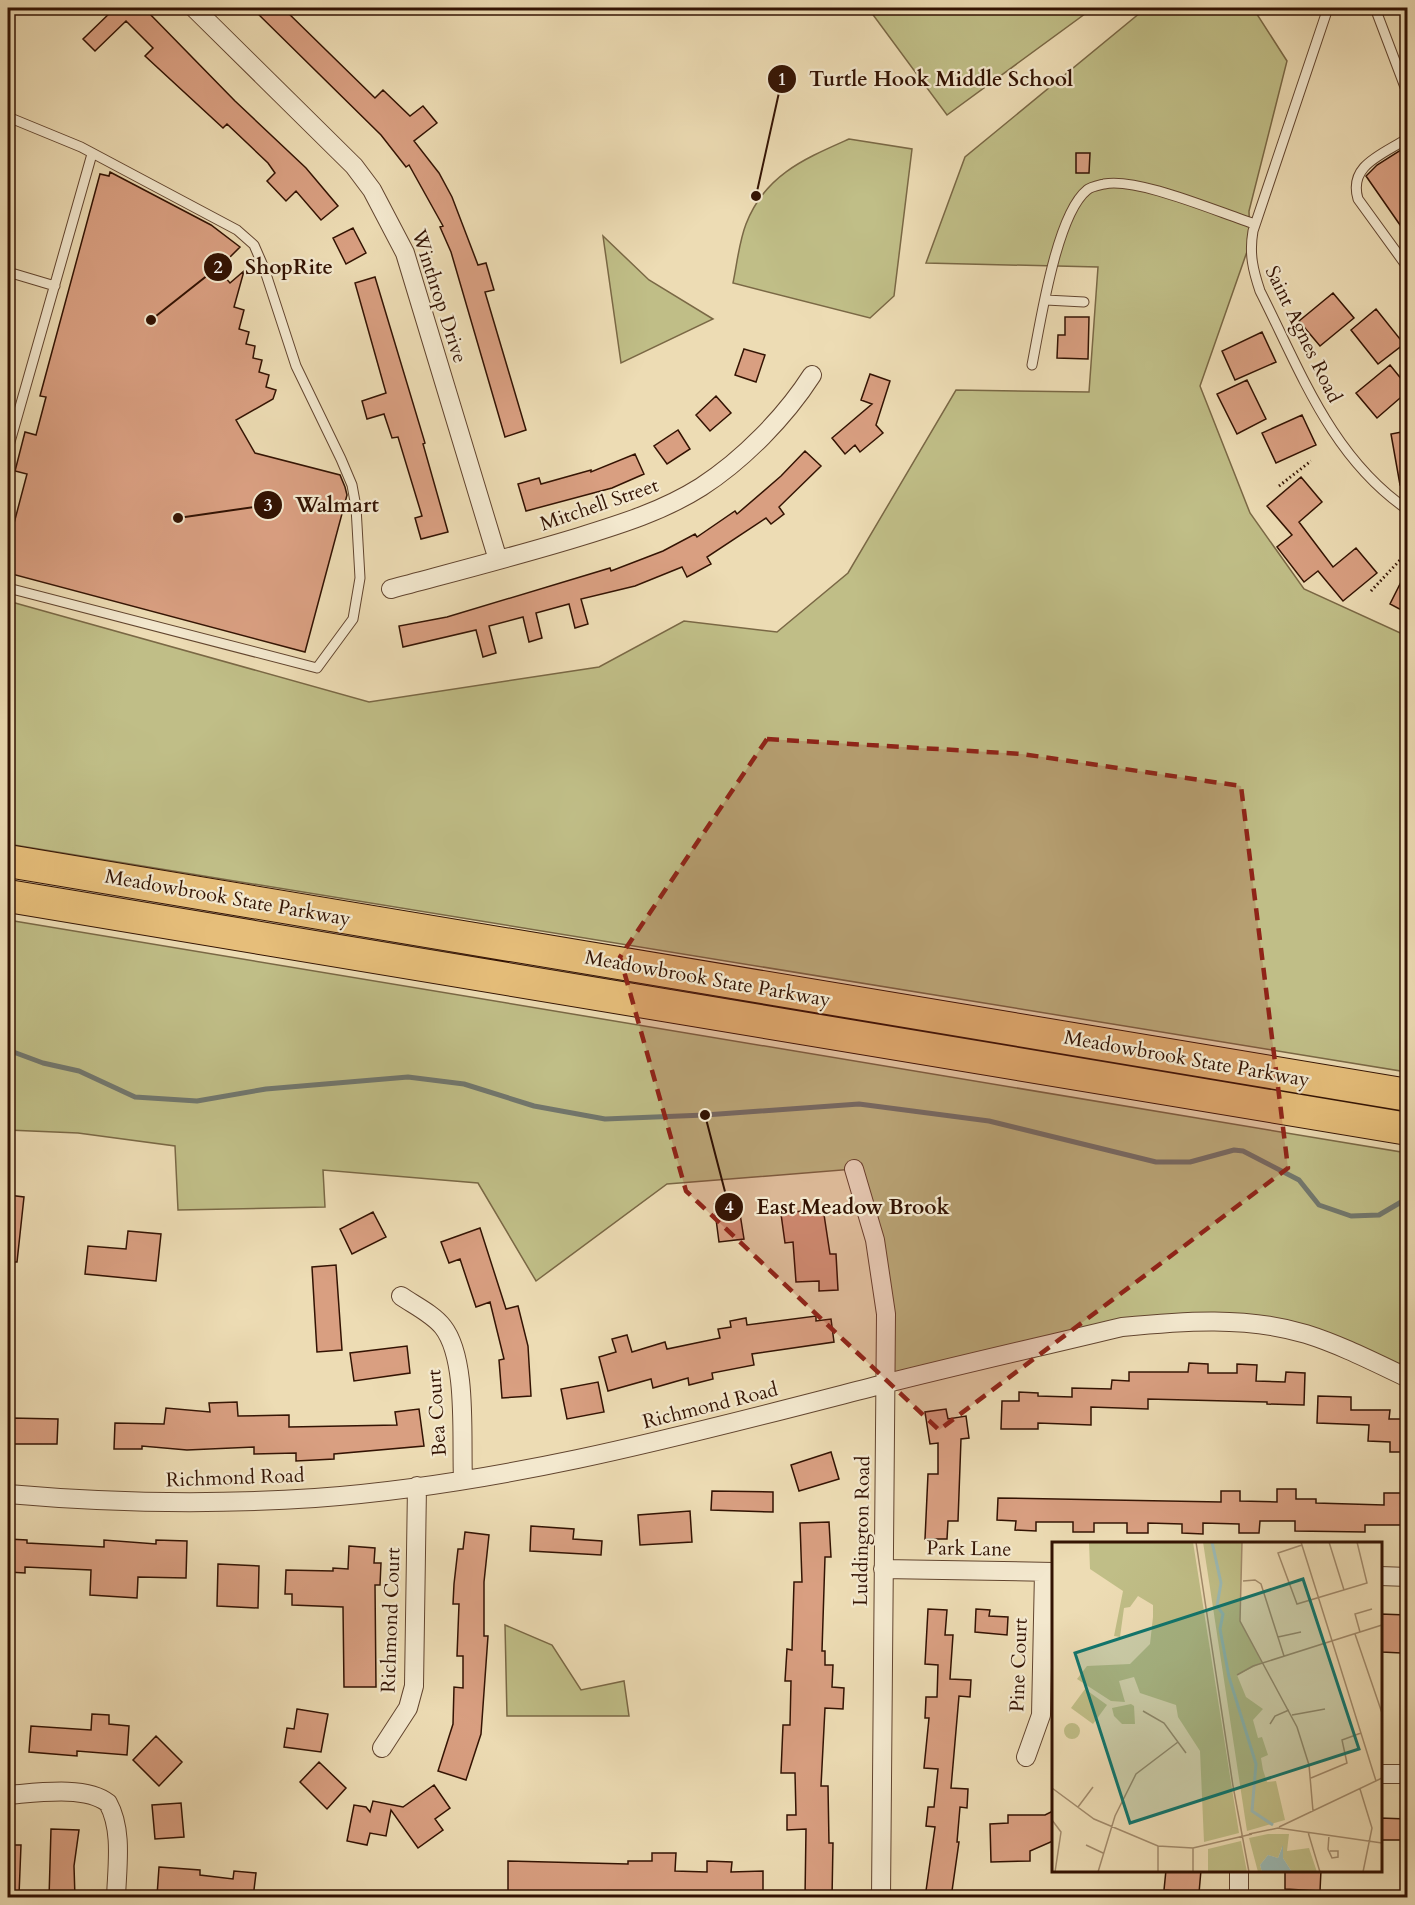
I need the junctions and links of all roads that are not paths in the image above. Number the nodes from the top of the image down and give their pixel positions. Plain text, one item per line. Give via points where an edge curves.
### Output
1 (194, 8) edge
2 (1328, 8) edge
3 (1375, 8) edge
4 (1407, 95) edge
5 (8, 117) edge
6 (1407, 138) edge
7 (92, 154) junction
8 (1255, 224) junction
9 (1407, 268) edge
10 (8, 272) edge
11 (55, 286) junction
12 (1046, 300) junction
13 (1083, 302) dead end
14 (1032, 364) dead end
15 (812, 375) dead end
16 (8, 449) edge
17 (1407, 510) edge
18 (498, 560) junction
19 (8, 588) edge
20 (391, 589) dead end
21 (8, 861) edge
22 (8, 896) edge
23 (1407, 1095) edge
24 (1407, 1129) edge
25 (854, 1169) dead end
26 (401, 1296) dead end
27 (1407, 1378) edge
28 (886, 1384) junction
29 (463, 1479) junction
30 (417, 1486) junction
31 (8, 1494) edge
32 (884, 1569) junction
33 (1049, 1572) edge
34 (1382, 1576) edge
35 (1407, 1577) edge
36 (382, 1748) dead end
37 (1026, 1757) dead end
38 (1382, 1774) edge
39 (1407, 1774) edge
40 (8, 1795) edge
41 (1239, 1872) edge
42 (116, 1898) edge
43 (881, 1898) edge
44 (1239, 1898) edge

1 - 18 street, Winthrop Drive via 354,166 394,227
2 - 8 lane, Saint Agnes Road
3 - 4 lane
5 - 7 lane
6 - 9 lane via 1365,166 1357,174 1354,187 1358,199
7 - 11 lane
7 - 19 lane via 237,230 254,245 296,366 352,485 360,578 353,619 317,669
8 - 12 lane via 1139,186 1106,184 1087,190 1073,210 1057,251
8 - 17 lane, Saint Agnes Road via 1249,250 1260,291 1332,433 1380,491
10 - 11 lane
11 - 16 lane
12 - 13 lane
12 - 14 lane
15 - 18 street, Mitchell Street via 752,446 702,487 635,519
18 - 20 street, Mitchell Street
21 - 23 highway, Meadowbrook State Parkway
22 - 24 highway, Meadowbrook State Parkway
25 - 28 street, Luddington Road via 874,1240 884,1304
26 - 29 street, Bea Court via 445,1329 454,1351
27 - 28 street, Richmond Road via 1305,1334 1251,1323 1185,1320 1122,1327
28 - 29 street, Richmond Road via 687,1436
28 - 32 street, Luddington Road
29 - 30 street, Richmond Road
30 - 31 street, Richmond Road via 316,1498 196,1503 81,1501
30 - 36 street, Richmond Court via 414,1686 408,1708
32 - 33 street, Park Lane
32 - 43 street, Luddington Road
33 - 37 street, Pine Court via 1041,1715
34 - 35 street
38 - 39 street
40 - 42 street via 91,1794 108,1803 117,1840
41 - 44 street

